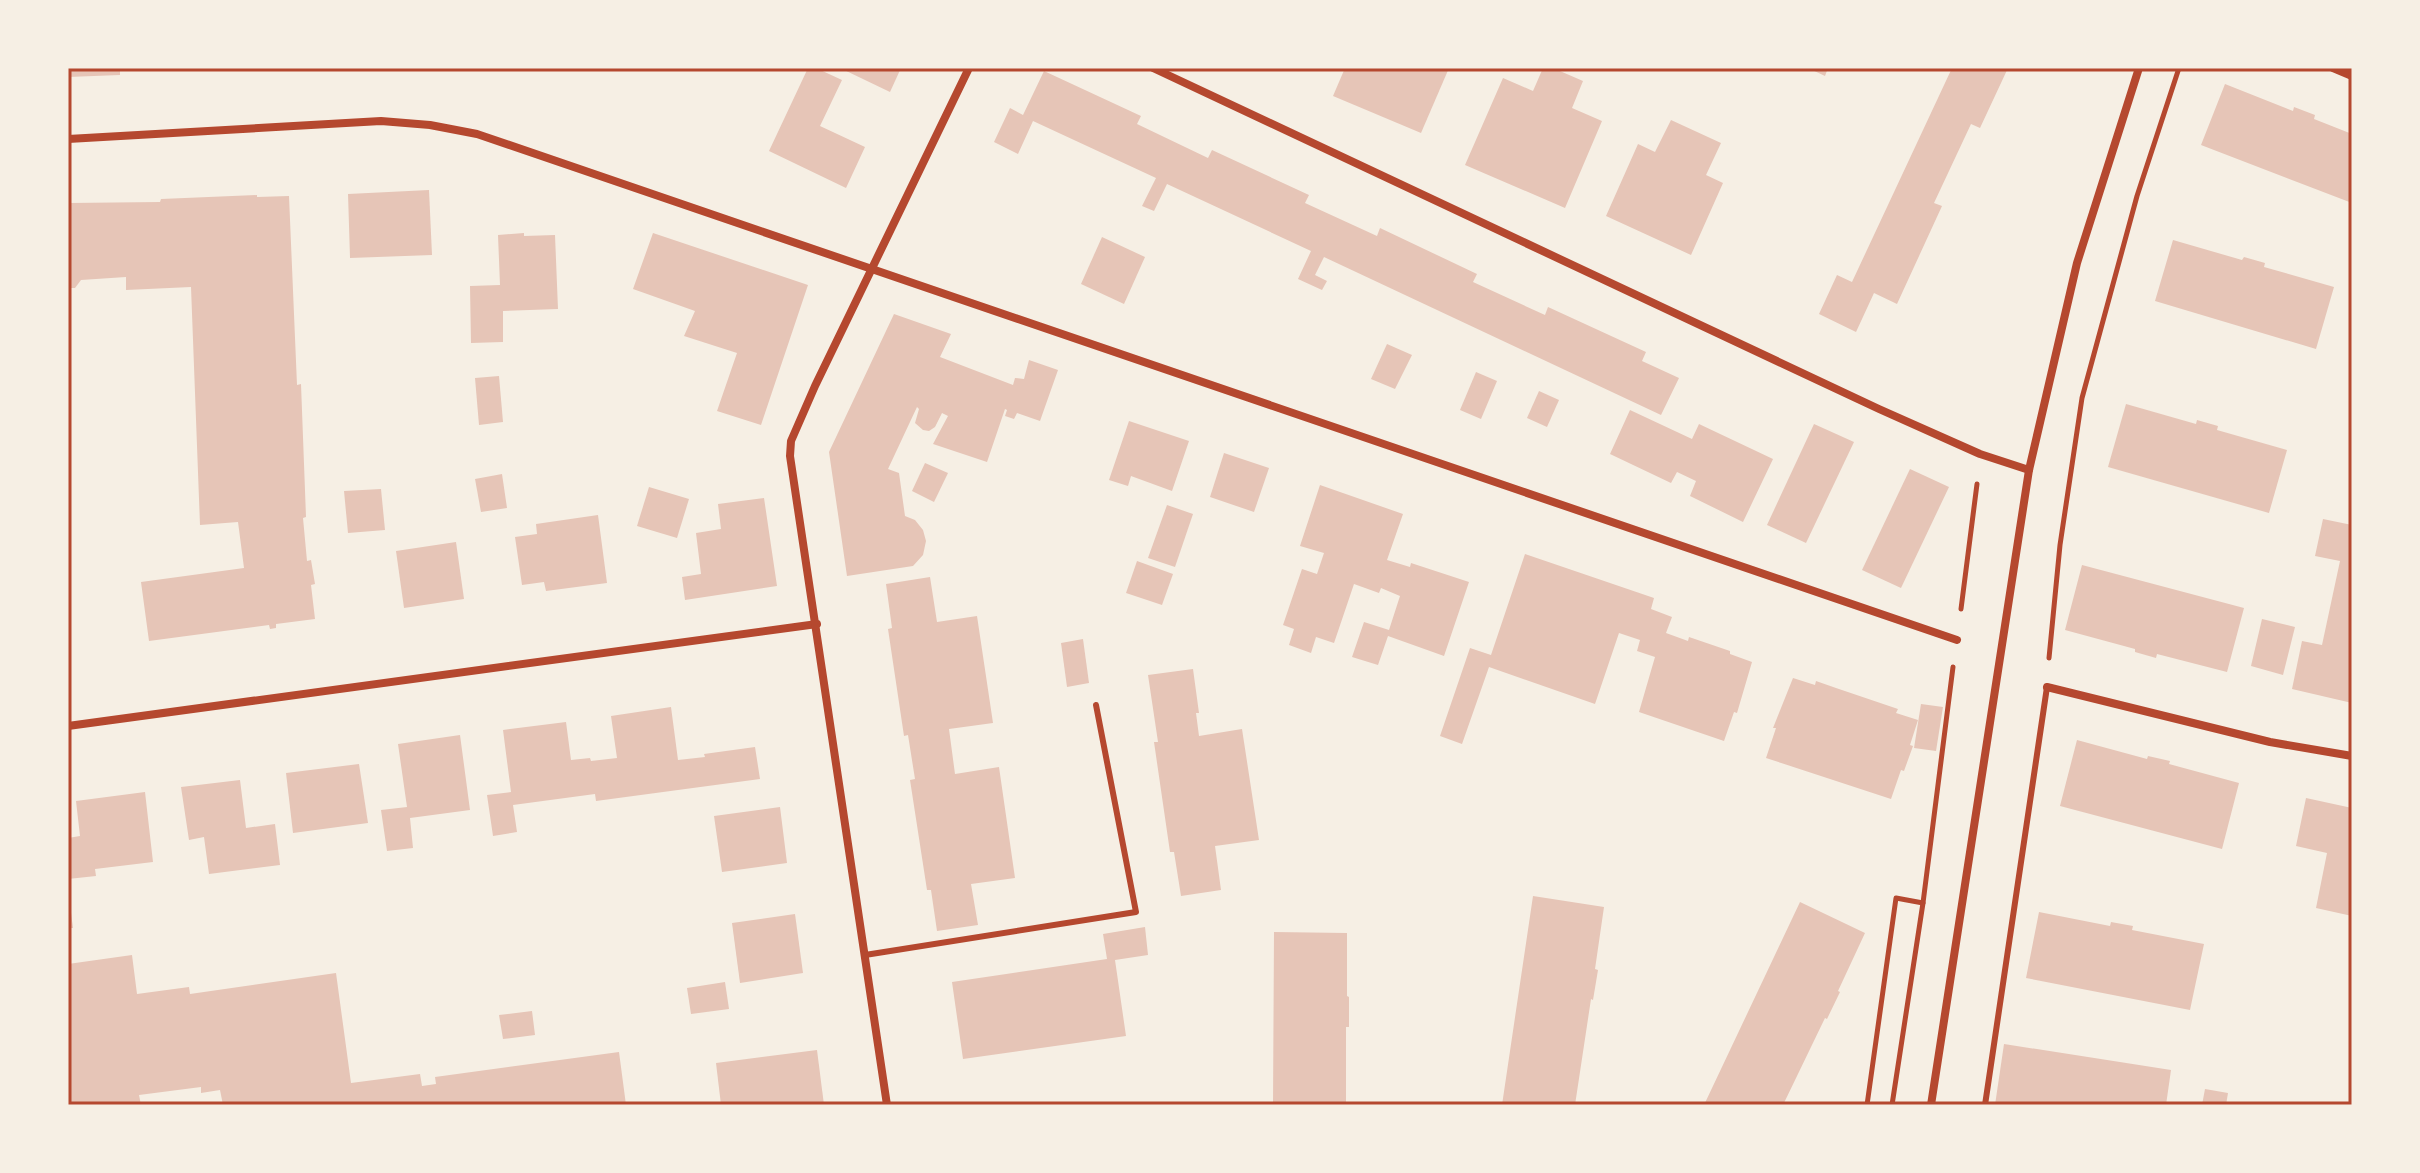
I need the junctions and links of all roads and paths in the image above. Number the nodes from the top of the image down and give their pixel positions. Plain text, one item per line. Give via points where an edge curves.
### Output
1 (969, 68) edge
2 (1153, 68) edge
3 (2139, 68) edge
4 (2179, 68) edge
5 (2333, 68) edge
6 (2352, 76) edge
7 (68, 139) edge
8 (871, 267) junction
9 (1980, 454) junction
10 (2029, 470) junction
11 (817, 624) junction
12 (1957, 640) junction
13 (2047, 687) junction
14 (1096, 705) dead end
15 (68, 726) edge
16 (2352, 756) edge
17 (1923, 903) junction
18 (865, 955) junction
19 (887, 1105) edge
20 (1867, 1105) edge
21 (1892, 1105) edge
22 (1931, 1105) edge
23 (1985, 1105) edge

1 - 8 street
2 - 9 street
3 - 10 street via 2077,263
4 - 13 path via 2137,196 2082,398 2060,545
5 - 6 street
7 - 8 street via 381,121 430,125 477,134
8 - 11 street via 791,441
8 - 12 street
9 - 10 street
9 - 12 path
10 - 22 street
11 - 15 street
11 - 18 street
12 - 17 path
13 - 16 street via 2270,742
13 - 23 lane
14 - 18 lane via 1136,912
17 - 20 path via 1896,898
17 - 21 path
18 - 19 street

